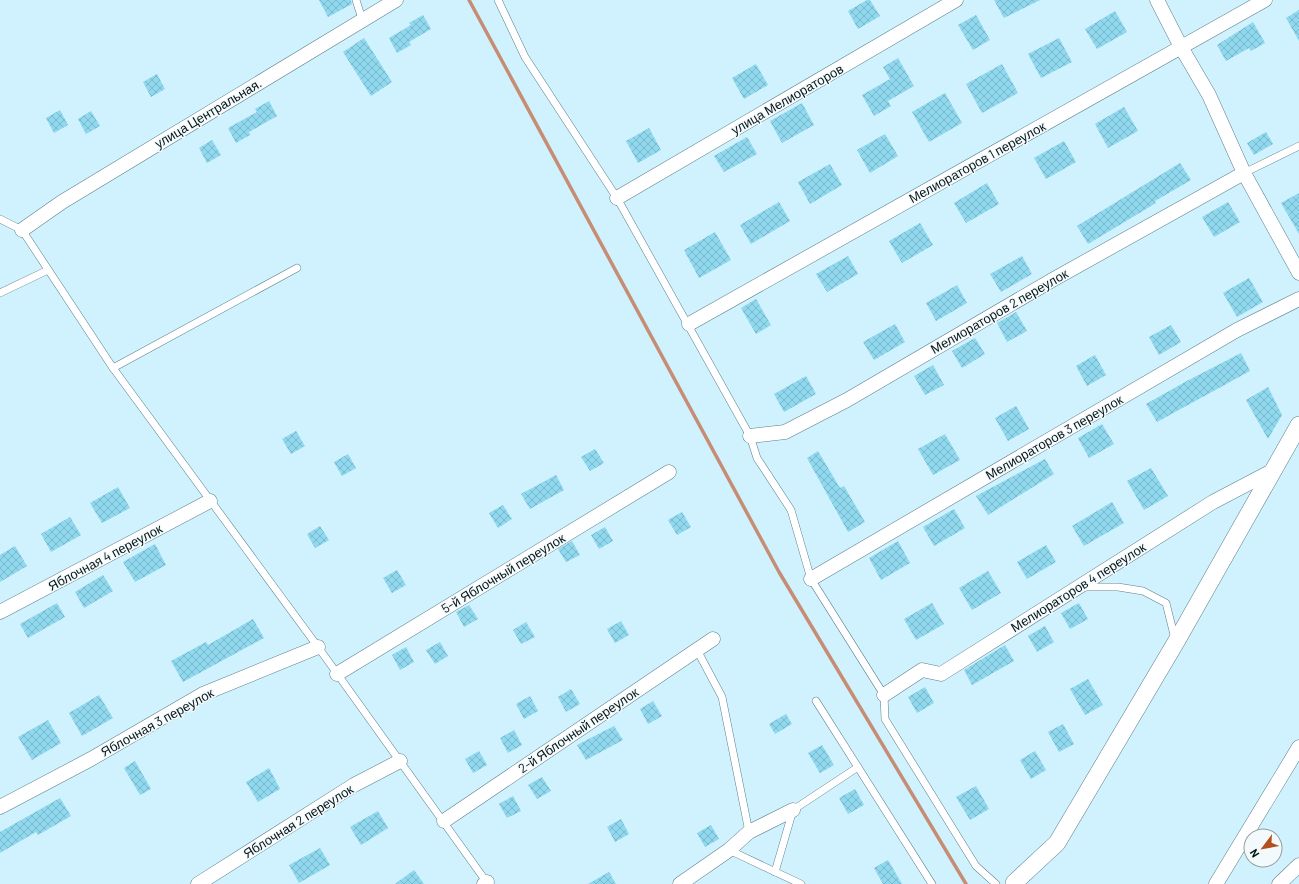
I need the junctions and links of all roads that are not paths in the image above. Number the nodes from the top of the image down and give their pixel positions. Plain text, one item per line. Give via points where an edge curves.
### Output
1 (356, 0) edge
2 (396, 0) edge
3 (498, 0) edge
4 (956, 0) edge
5 (1157, 0) edge
6 (1265, 0) edge
7 (362, 19) junction
8 (1181, 47) junction
9 (1299, 146) edge
10 (1244, 173) junction
11 (617, 198) junction
12 (0, 219) edge
13 (22, 230) junction
14 (297, 268) dead end
15 (48, 270) junction
16 (1299, 273) edge
17 (0, 293) edge
18 (1299, 299) edge
19 (688, 324) junction
20 (113, 368) junction
21 (1299, 425) edge
22 (750, 436) junction
23 (1272, 470) junction
24 (669, 472) dead end
25 (210, 502) junction
26 (811, 579) junction
27 (1078, 587) junction
28 (0, 612) edge
29 (713, 639) dead end
30 (1176, 642) junction
31 (318, 647) junction
32 (697, 650) junction
33 (337, 674) junction
34 (884, 695) junction
35 (816, 701) dead end
36 (1299, 747) edge
37 (400, 761) junction
38 (858, 767) junction
39 (0, 807) edge
40 (792, 810) junction
41 (444, 820) junction
42 (749, 832) junction
43 (729, 850) junction
44 (1299, 866) edge
45 (775, 872) junction
46 (486, 883) edge
47 (198, 884) edge
48 (680, 884) edge
49 (800, 884) edge
50 (932, 884) edge
51 (996, 884) edge
52 (1014, 884) edge
53 (1216, 884) edge
54 (1279, 884) edge

1 - 7 lane
2 - 7 street, улица Центральная.
3 - 11 lane via 525,57
4 - 11 street, улица Мелиораторов
5 - 8 street
6 - 8 street, Мелиораторов 1 переулок
7 - 13 street, улица Центральная. via 62,202
8 - 10 street via 1209,95
8 - 19 street, Мелиораторов 1 переулок
9 - 10 lane
10 - 16 street
10 - 22 street, Мелиораторов 2 переулок via 1054,279 846,400 785,432
11 - 19 lane
12 - 13 lane
13 - 15 lane
14 - 20 lane
15 - 17 lane
15 - 20 lane
18 - 26 street, Мелиораторов 3 переулок via 1237,330
19 - 22 lane
20 - 25 lane
21 - 23 street
22 - 26 lane via 757,458 791,510
23 - 27 street, Мелиораторов 4 переулок via 1213,502
23 - 30 street
24 - 33 street, 5-й Яблочный переулок
25 - 28 street, Яблочная 4 переулок
25 - 31 lane
26 - 34 lane
27 - 30 lane via 1118,587 1143,591 1166,603
27 - 34 street, Мелиораторов 4 переулок via 941,674 922,670
29 - 32 street, 2-й Яблочный переулок
30 - 52 street via 1057,843
31 - 33 lane
31 - 39 street, Яблочная 3 переулок via 203,694 92,759
32 - 41 street, 2-й Яблочный переулок
32 - 42 lane via 722,697
33 - 37 lane
34 - 51 lane via 885,719 976,866
35 - 38 lane
36 - 53 street
37 - 41 lane
37 - 47 street, Яблочная 2 переулок via 354,785
38 - 40 lane
38 - 50 lane
40 - 42 street
40 - 45 lane
41 - 46 lane
42 - 43 street
43 - 45 lane
43 - 48 street
44 - 54 street
45 - 49 lane

